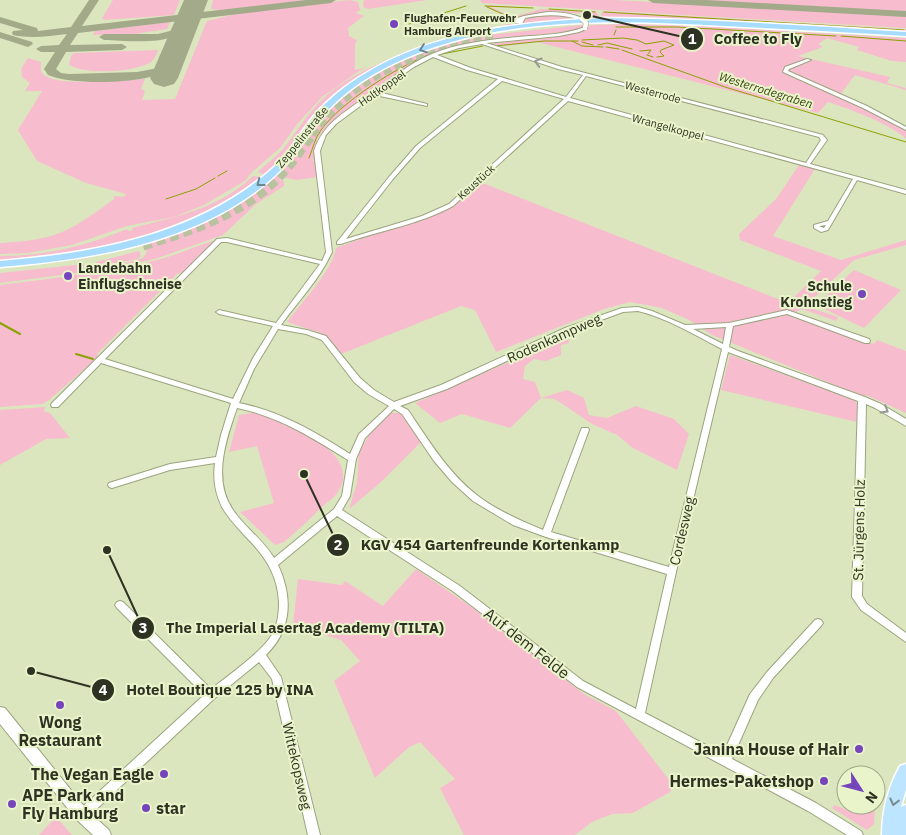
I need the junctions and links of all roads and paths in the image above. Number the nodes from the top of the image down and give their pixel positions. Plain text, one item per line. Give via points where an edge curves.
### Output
1 (524, 17) dead end
2 (495, 34) tunnel mouth
3 (906, 36) edge
4 (484, 44) junction
5 (432, 55) junction
6 (809, 60) dead end
7 (585, 75) junction
8 (501, 79) junction
9 (375, 93) junction
10 (567, 99) junction
11 (425, 105) dead end
12 (906, 130) edge
13 (807, 165) junction
14 (856, 178) junction
15 (906, 192) edge
16 (830, 222) dead end
17 (143, 246) tunnel mouth
18 (324, 263) junction
19 (0, 264) edge
20 (0, 270) edge
21 (219, 312) dead end
22 (729, 325) junction
23 (277, 326) junction
24 (684, 326) junction
25 (868, 342) dead end
26 (725, 348) junction
27 (99, 360) junction
28 (862, 399) junction
29 (235, 403) junction
30 (55, 405) dead end
31 (394, 405) junction
32 (906, 423) edge
33 (585, 430) dead end
34 (219, 459) junction
35 (352, 459) junction
36 (112, 485) dead end
37 (337, 511) junction
38 (546, 534) junction
39 (273, 564) junction
40 (672, 572) junction
41 (120, 605) dead end
42 (818, 622) dead end
43 (906, 638) edge
44 (260, 655) junction
45 (210, 695) junction
46 (0, 713) edge
47 (640, 715) junction
48 (726, 760) junction
49 (906, 772) edge
50 (906, 813) edge
51 (82, 815) junction
52 (104, 835) edge
53 (314, 835) edge
54 (857, 835) edge
55 (890, 835) edge
56 (904, 835) edge

1 - 4 street, Holtkoppel, bridge via 554,14 586,22 585,28 575,32
2 - 3 highway, Zeppelinstraße via 553,26 624,22
3 -> 19 highway, Zeppelinstraße via 616,20 535,25 460,38 401,58 352,85 324,109 271,174 214,212 166,232 116,247 52,260
4 - 5 street, Holtkoppel
7 -> 4 street, Westerrode
5 - 8 street, Wrangelkoppel
5 - 9 street, Holtkoppel
6 - 12 street via 787,68 785,72 865,107
7 - 10 street, Keustück
7 - 13 street, Westerrode via 824,138
8 - 10 street, Wrangelkoppel
8 - 10 street, Keustück via 418,147 339,243 451,205
9 - 11 street
9 - 18 street, Holtkoppel via 328,127 320,139 318,160 328,252
10 - 13 street, Wrangelkoppel
13 - 14 street, Wrangelkoppel
14 - 15 street, Wrangelkoppel
14 - 16 street
17 - 20 highway via 81,261
18 - 23 street
18 - 27 street via 222,239
21 - 23 street
22 - 24 street
22 - 25 street via 787,312
22 - 26 street, Cordesweg
23 - 29 street via 248,373
23 - 31 street via 324,338 357,380 370,392
24 - 26 street, Rodenkampweg
24 - 31 street, Rodenkampweg via 650,312 622,310 567,330 444,387
26 - 28 street, Rodenkampweg
26 - 40 street, Cordesweg
27 - 29 street
27 - 30 street
28 -> 32 street, Rodenkampweg
28 - 43 street, St. Jürgens Holz via 857,597 864,607
29 - 34 street
29 - 35 street via 262,410 328,443
31 - 35 street, Rodenkampweg via 362,436
31 - 38 street via 404,412 455,480 476,499 516,523
33 - 38 street
34 - 36 street via 170,468
34 - 39 street via 219,485 226,508
35 - 37 street, Rodenkampweg via 346,496
37 - 39 street, Rodenkampweg
37 - 47 street, Auf dem Felde via 457,589 580,684
38 - 40 street
39 - 44 street via 281,587 283,610 276,637
40 - 47 street, Cordesweg
41 - 45 street
42 - 48 street via 757,692
44 - 45 street
44 - 53 street, Wittekopsweg via 276,677
45 - 51 street
46 - 51 main road
47 - 48 street, Auf dem Felde
48 - 54 street, Auf dem Felde
49 -> 55 main road via 895,797
50 - 56 main road
51 - 52 main road

